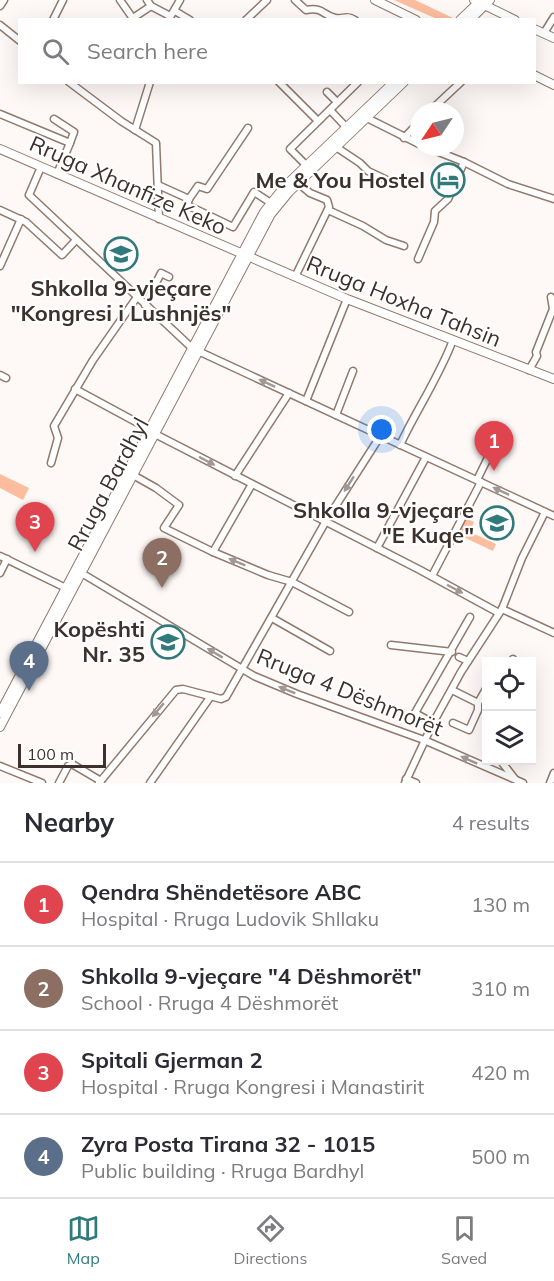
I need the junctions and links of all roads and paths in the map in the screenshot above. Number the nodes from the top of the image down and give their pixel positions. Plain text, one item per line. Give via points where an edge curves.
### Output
1 (4, 0) edge
2 (63, 0) edge
3 (120, 0) edge
4 (147, 0) edge
5 (180, 0) edge
6 (267, 0) edge
7 (296, 0) edge
8 (375, 0) edge
9 (480, 4) edge
10 (0, 6) edge
11 (151, 6) junction
12 (171, 15) edge
13 (554, 17) edge
14 (54, 18) edge
15 (132, 18) edge
16 (134, 18) edge
17 (248, 18) edge
18 (337, 18) edge
19 (337, 18) edge
20 (352, 18) edge
21 (412, 18) edge
22 (462, 18) edge
23 (471, 18) edge
24 (511, 18) edge
25 (0, 25) edge
26 (536, 29) edge
27 (544, 33) junction
28 (554, 38) edge
29 (18, 39) edge
30 (536, 76) edge
31 (72, 84) edge
32 (149, 84) edge
33 (281, 84) edge
34 (356, 84) edge
35 (392, 84) edge
36 (402, 84) edge
37 (459, 84) edge
38 (554, 85) edge
39 (327, 92) dead end
40 (337, 102) junction
41 (440, 102) edge
42 (330, 110) junction
43 (0, 114) edge
44 (367, 118) junction
45 (54, 119) dead end
46 (318, 121) junction
47 (248, 128) dead end
48 (347, 128) junction
49 (135, 130) junction
50 (410, 132) edge
51 (404, 138) junction
52 (410, 140) edge
53 (70, 144) junction
54 (336, 147) junction
55 (0, 149) edge
56 (449, 156) edge
57 (464, 162) junction
58 (307, 166) junction
59 (41, 167) junction
60 (57, 174) junction
61 (389, 180) dead end
62 (298, 183) junction
63 (158, 185) junction
64 (554, 199) edge
65 (189, 200) junction
66 (271, 203) junction
67 (0, 210) edge
68 (328, 210) junction
69 (21, 219) junction
70 (159, 219) junction
71 (76, 240) junction
72 (404, 246) dead end
73 (245, 256) junction
74 (418, 259) dead end
75 (0, 266) edge
76 (169, 277) dead end
77 (295, 277) junction
78 (137, 297) junction
79 (551, 297) dead end
80 (346, 299) junction
81 (146, 305) junction
82 (453, 340) junction
83 (195, 349) junction
84 (530, 370) junction
85 (353, 371) dead end
86 (554, 379) edge
87 (75, 389) junction
88 (289, 393) junction
89 (306, 401) junction
90 (336, 415) junction
91 (152, 431) junction
92 (500, 434) dead end
93 (381, 435) junction
94 (400, 445) junction
95 (426, 457) junction
96 (51, 462) dead end
97 (133, 475) junction
98 (235, 476) junction
99 (479, 481) junction
100 (252, 484) junction
101 (544, 512) junction
102 (554, 516) edge
103 (326, 521) junction
104 (377, 548) junction
105 (213, 552) junction
106 (3, 557) edge
107 (78, 571) junction
108 (0, 573) edge
109 (432, 576) junction
110 (292, 582) junction
111 (69, 589) junction
112 (500, 611) junction
113 (349, 612) dead end
114 (470, 617) dead end
115 (272, 618) junction
116 (554, 633) edge
117 (391, 645) dead end
118 (330, 651) dead end
119 (451, 652) junction
120 (459, 657) dead end
121 (468, 662) junction
122 (242, 669) junction
123 (452, 690) junction
124 (211, 696) junction
125 (482, 699) edge
126 (479, 708) junction
127 (0, 713) edge
128 (433, 723) junction
129 (453, 723) dead end
130 (0, 727) edge
131 (424, 740) junction
132 (505, 765) edge
133 (0, 766) edge
134 (554, 772) edge
135 (406, 781) edge
136 (100, 782) edge
137 (520, 782) edge
138 (42, 783) edge
139 (58, 783) edge
140 (150, 783) edge
141 (416, 783) edge
142 (549, 783) edge

1 - 10 street
2 - 14 street
3 - 15 street
4 - 11 street
5 - 12 street
6 - 17 street
7 - 19 street via 306,10 318,8
8 - 21 main road
9 - 22 main road
9 - 23 main road
9 - 24 main road
11 - 12 street
11 - 16 street
13 - 27 street
18 - 20 street
25 - 29 street
26 - 27 main road
27 - 28 main road
30 - 38 main road
31 - 49 street
32 - 49 street
33 - 46 street
34 - 40 street
35 - 48 main road
36 - 44 main road
37 - 41 street
39 - 40 street
40 - 42 street
42 - 46 street
42 - 48 street
43 - 53 street
44 - 51 street
44 - 54 main road
45 - 53 street via 74,132
46 - 58 street via 290,149
47 - 65 street via 207,189 198,186
48 - 58 main road
49 - 63 street via 158,146
50 - 51 street
51 - 52 street
53 - 60 street
54 - 61 street via 368,171
54 - 62 main road
55 - 59 main road, Rruga Xhanfize Keko
56 - 57 street
57 - 64 street via 508,184
57 - 74 street via 448,199 435,211
58 - 66 main road
59 - 60 main road, Rruga Xhanfize Keko
59 - 71 street via 29,195
60 - 70 main road, Rruga Xhanfize Keko
62 - 68 street via 327,200
62 - 73 main road via 271,214
63 - 65 street
63 - 70 street
65 - 66 street via 187,205 233,227 254,192
66 - 73 main road
67 - 69 street
68 - 72 street
68 - 77 street
69 - 71 street via 62,255
69 - 75 street
70 - 73 main road, Rruga Xhanfize Keko
71 - 78 street
73 - 77 main road, Rruga Hoxha Tahsin
73 - 83 main road, Rruga Bardhyl
76 - 81 street via 161,273
77 - 80 main road, Rruga Hoxha Tahsin
78 - 81 street
78 - 87 street
79 - 84 street via 553,309
80 - 82 main road, Rruga Hoxha Tahsin
80 - 89 street
81 - 83 street
82 - 84 main road, Rruga Hoxha Tahsin
82 - 94 street
88 -> 83 street
83 - 91 main road, Rruga Bardhyl
84 - 86 main road, Rruga Hoxha Tahsin
85 - 90 street
87 - 91 street
87 - 96 street via 54,426 58,438
88 - 89 street
88 - 98 street
89 - 90 street
90 - 93 street
91 - 97 main road, Rruga Bardhyl
91 -> 98 street
91 - 107 main road, Rruga Bardhyl
92 - 99 street
93 - 94 street
93 -> 103 street
94 - 95 street
95 - 99 street
95 - 104 street
97 - 105 street via 179,505 164,528
97 - 107 main road, Rruga Bardhyl
98 - 100 street
101 -> 99 street
99 - 109 street
100 - 103 street
100 - 105 street
101 - 102 street
101 - 112 street
103 - 104 street
103 - 110 street
104 - 109 street
110 -> 105 street
106 - 108 street
106 - 111 street
107 - 111 main road, Rruga Bardhyl
122 -> 107 street, Rruga 4 Dëshmorët
109 -> 112 street
110 - 113 street
110 - 115 street
111 - 127 main road, Rruga Bardhyl
111 - 130 main road, Rruga Bardhyl
112 - 116 street
112 - 121 street
114 - 119 street
115 - 118 street
115 - 122 street
117 - 119 street
119 - 128 street via 415,713
120 - 121 street
121 - 123 street
122 - 124 street via 226,697
131 -> 122 street, Rruga 4 Dëshmorët via 297,694
123 - 126 street
123 - 128 street
124 -> 136 street via 183,689 173,692
124 - 140 street
125 - 126 street
126 - 129 street via 469,730
128 - 131 street
131 - 135 street
137 -> 131 street, Rruga 4 Dëshmorët
132 - 137 street
133 - 138 street
134 - 142 street
135 - 141 street
136 - 139 street via 72,764

